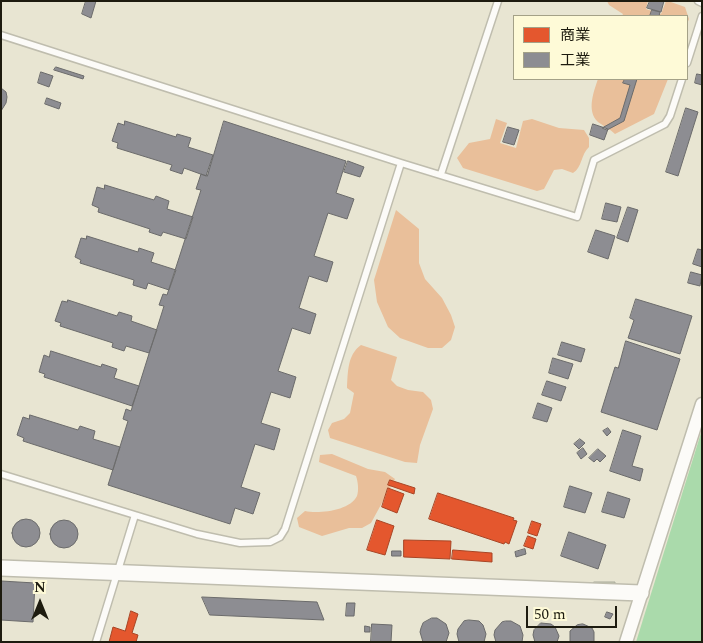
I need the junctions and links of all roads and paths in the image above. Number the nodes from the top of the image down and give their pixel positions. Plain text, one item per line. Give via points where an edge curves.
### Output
1 (498, 1) edge
2 (698, 1) edge
3 (702, 2) edge
4 (702, 16) edge
5 (1, 35) edge
6 (688, 60) edge
7 (682, 80) edge
8 (401, 163) junction
9 (441, 174) junction
10 (702, 404) edge
11 (1, 474) edge
12 (135, 514) junction
13 (1, 568) edge
14 (117, 573) junction
15 (641, 593) junction
16 (96, 642) edge
17 (626, 642) edge

1 - 9 lane
2 - 3 lane
4 - 6 lane
5 - 8 lane
7 - 9 lane via 665,124 594,160 577,216
8 - 9 lane
8 - 12 lane via 280,537 270,542 240,543 197,534
10 - 15 street
11 - 12 lane
12 - 14 lane
13 - 14 street
14 - 15 street
14 - 16 lane
15 - 17 street

